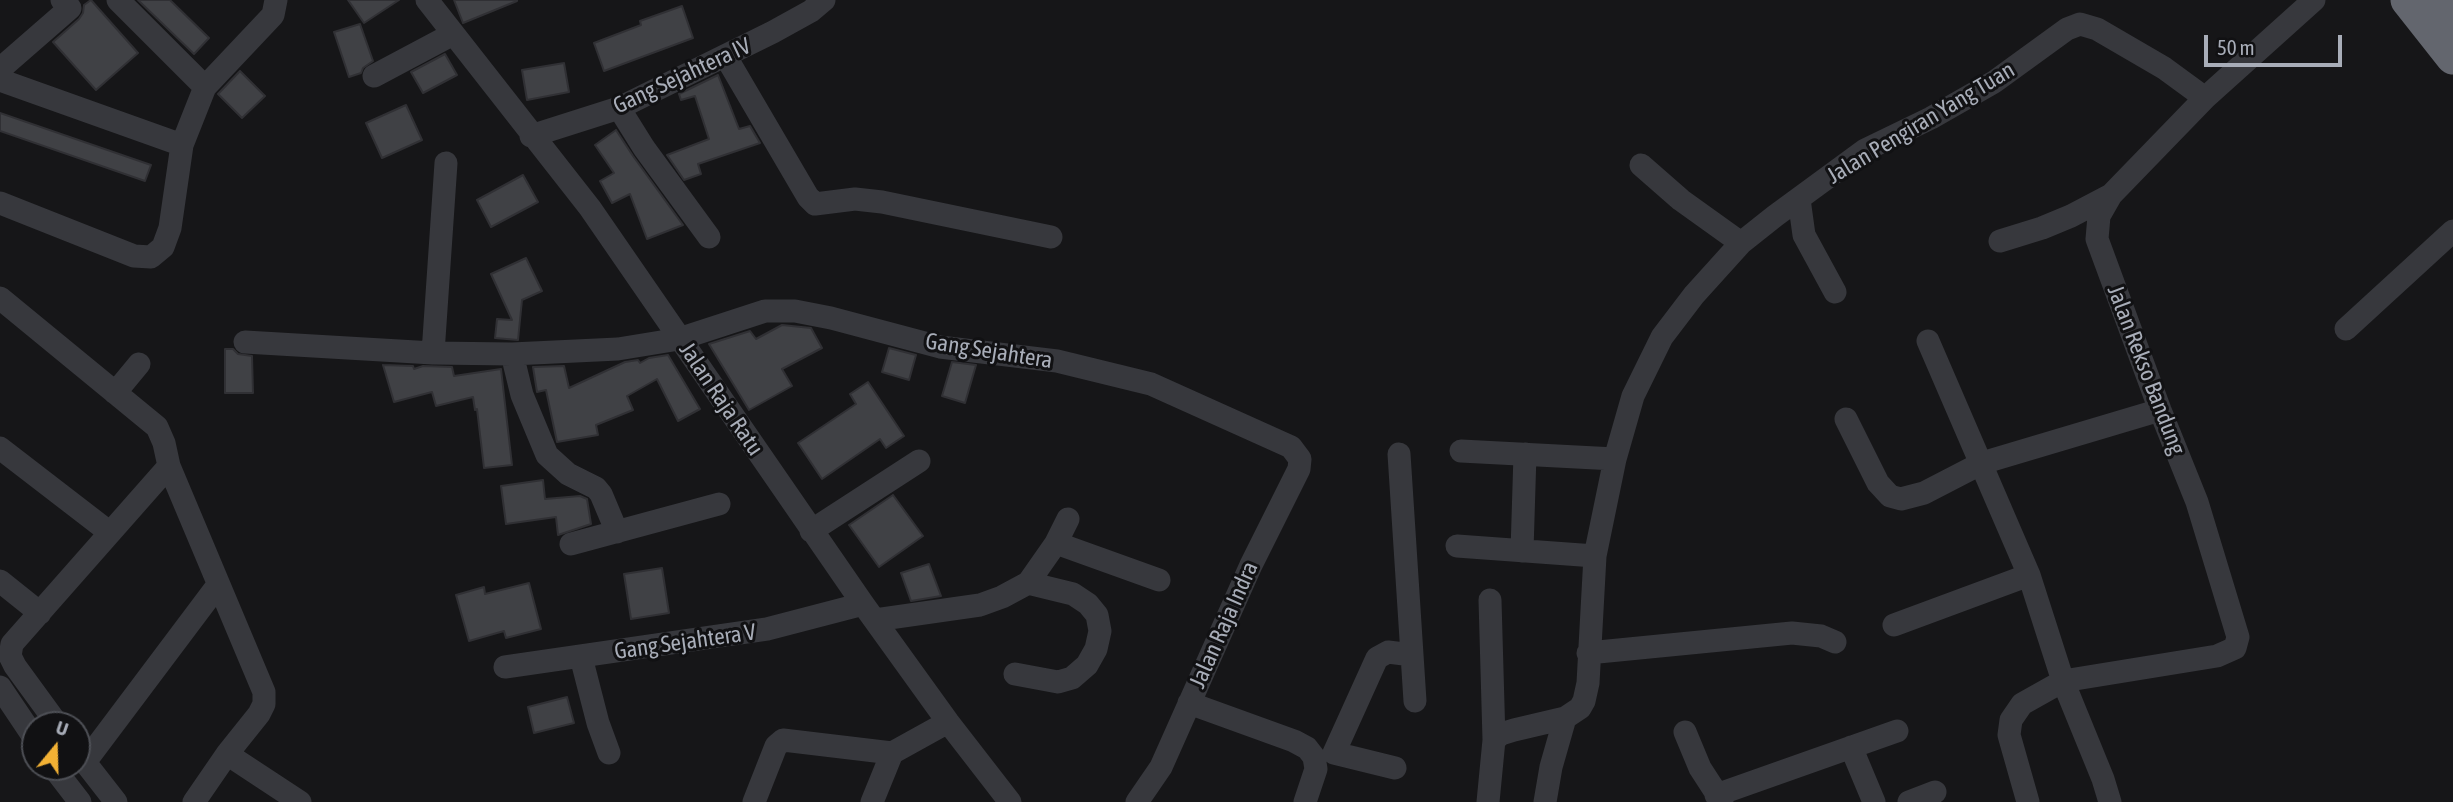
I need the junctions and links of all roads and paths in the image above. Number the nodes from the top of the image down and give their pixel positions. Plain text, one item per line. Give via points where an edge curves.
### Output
1 (118, 0) edge
2 (276, 0) edge
3 (427, 0) edge
4 (824, 0) edge
5 (2314, 0) edge
6 (2408, 0) edge
7 (2440, 0) edge
8 (70, 3) edge
9 (2453, 16) edge
10 (453, 34) junction
11 (726, 57) junction
12 (2453, 57) edge
13 (0, 69) edge
14 (374, 76) dead end
15 (0, 80) edge
16 (205, 87) junction
17 (2205, 98) junction
18 (619, 108) junction
19 (531, 136) junction
20 (182, 145) junction
21 (446, 163) dead end
22 (1642, 165) dead end
23 (2111, 195) junction
24 (1799, 199) junction
25 (0, 204) edge
26 (2453, 232) edge
27 (709, 237) dead end
28 (1052, 237) dead end
29 (2000, 241) dead end
30 (1741, 243) junction
31 (1835, 292) dead end
32 (0, 298) edge
33 (2346, 330) dead end
34 (679, 339) junction
35 (1928, 341) dead end
36 (246, 342) dead end
37 (433, 353) junction
38 (512, 354) junction
39 (139, 364) dead end
40 (115, 393) junction
41 (2160, 410) junction
42 (1846, 419) dead end
43 (1291, 447) joint
44 (0, 448) edge
45 (1461, 451) dead end
46 (1399, 454) dead end
47 (1525, 454) junction
48 (1615, 459) junction
49 (919, 461) dead end
50 (1982, 463) junction
51 (169, 466) junction
52 (719, 505) dead end
53 (1068, 519) dead end
54 (811, 531) junction
55 (109, 532) junction
56 (617, 532) junction
57 (1056, 543) junction
58 (571, 544) dead end
59 (1457, 546) dead end
60 (1522, 551) junction
61 (1595, 556) junction
62 (2029, 575) junction
63 (1159, 580) dead end
64 (0, 581) edge
65 (1028, 583) junction
66 (218, 586) junction
67 (1490, 600) dead end
68 (869, 612) junction
69 (40, 613) junction
70 (1894, 625) dead end
71 (1835, 642) dead end
72 (1588, 653) junction
73 (1412, 654) junction
74 (581, 657) junction
75 (505, 667) dead end
76 (1015, 674) dead end
77 (2063, 681) junction
78 (0, 687) edge
79 (1415, 701) dead end
80 (1189, 703) junction
81 (48, 711) edge
82 (21, 718) edge
83 (1565, 718) junction
84 (948, 722) junction
85 (1897, 731) dead end
86 (1685, 732) dead end
87 (1494, 740) junction
88 (91, 745) edge
89 (1851, 747) junction
90 (892, 752) junction
91 (609, 753) dead end
92 (227, 754) junction
93 (1324, 758) junction
94 (1395, 768) dead end
95 (91, 770) edge
96 (64, 781) edge
97 (1935, 792) dead end
98 (1719, 798) edge
99 (80, 802) edge
100 (116, 802) edge
101 (194, 802) edge
102 (300, 802) edge
103 (754, 802) edge
104 (872, 802) edge
105 (1010, 802) edge
106 (1137, 802) edge
107 (1305, 802) edge
108 (1488, 802) edge
109 (1545, 802) edge
110 (1874, 802) edge
111 (1909, 802) edge
112 (2028, 802) edge
113 (2110, 802) edge

1 - 16 street
2 - 16 street via 273,15
3 - 10 street, Jalan Raja Ratu
4 - 11 street, Gang Sejahtera IV via 811,12
5 - 17 street, Jalan Rekso Bandung
6 - 12 highway
7 - 9 highway
8 - 13 street
10 - 14 street
10 - 19 street, Jalan Raja Ratu
11 - 18 street, Gang Sejahtera IV
11 - 28 street via 815,204 882,202
15 - 20 street
16 - 20 street
17 - 23 street, Jalan Rekso Bandung
17 - 24 street, Jalan Pengiran Yang Tuan via 2164,68 2080,24 1994,82 1866,150
18 - 19 street, Gang Sejahtera IV
18 - 27 street
19 - 34 street, Jalan Raja Ratu via 590,208
20 - 25 street via 170,228 163,247 151,257 134,256
21 - 37 street
22 - 30 street
23 - 29 street via 2071,216
23 - 41 street, Jalan Rekso Bandung via 2099,216 2097,239
24 - 30 street, Jalan Pengiran Yang Tuan
24 - 31 street via 1804,235
26 - 33 street
30 - 48 street, Jalan Pengiran Yang Tuan via 1662,337 1633,396
32 - 40 street
34 - 38 street, Gang Sejahtera via 618,349
34 - 43 street, Gang Sejahtera via 765,311 831,318 940,346 1057,361 1151,384
34 - 54 street, Jalan Raja Ratu
35 - 50 street
36 - 37 street, Gang Sejahtera
37 - 38 street, Gang Sejahtera
38 - 56 street via 522,395 547,455 568,474 596,488
39 - 40 street
40 - 51 street via 157,427
41 - 50 street
41 - 77 street, Jalan Rekso Bandung via 2197,502 2238,642 2217,656
42 - 50 street via 1878,483 1890,496 1901,499 1924,494
43 - 80 street, Jalan Raja Indra via 1300,459 1299,469
44 - 55 street
45 - 47 street
46 - 73 street
47 - 48 street
47 - 60 street
48 - 61 street, Jalan Pengiran Yang Tuan
49 - 54 street
50 - 62 street
51 - 55 street
51 - 66 street
52 - 56 street
53 - 57 street
54 - 68 street, Jalan Raja Ratu
55 - 69 street
56 - 58 street
57 - 63 street
57 - 65 street
59 - 60 street
60 - 61 street
61 - 72 street, Jalan Pengiran Yang Tuan
62 - 70 street
62 - 77 street
64 - 69 street
65 - 68 street, Gang Sejahtera V via 980,605
65 - 76 street via 1073,594 1097,615 1100,631 1087,665 1072,678 1058,682
66 - 88 street
66 - 92 street via 264,692 259,714
67 - 87 street
68 - 74 street, Gang Sejahtera V
68 - 84 street, Jalan Raja Ratu
69 - 81 street via 12,644 10,656
71 - 72 street via 1792,633
72 - 83 street, Jalan Pengiran Yang Tuan via 1586,694 1580,708
73 - 79 street
73 - 93 street via 1388,652 1377,658
74 - 75 street, Gang Sejahtera V
74 - 91 street
77 - 112 street via 2022,704 2011,720 2009,735
77 - 113 street
78 - 82 street
80 - 93 street via 1294,741
80 - 106 street, Jalan Raja Indra via 1161,767
83 - 87 street via 1536,723
83 - 109 street
84 - 90 street
84 - 105 street, Jalan Raja Ratu
85 - 89 street
86 - 98 street
87 - 108 street
89 - 98 street
89 - 110 street
90 - 103 street via 783,740
90 - 104 street
92 - 101 street
92 - 102 street
93 - 94 street
93 - 107 street
95 - 100 street
96 - 99 street
97 - 111 street

